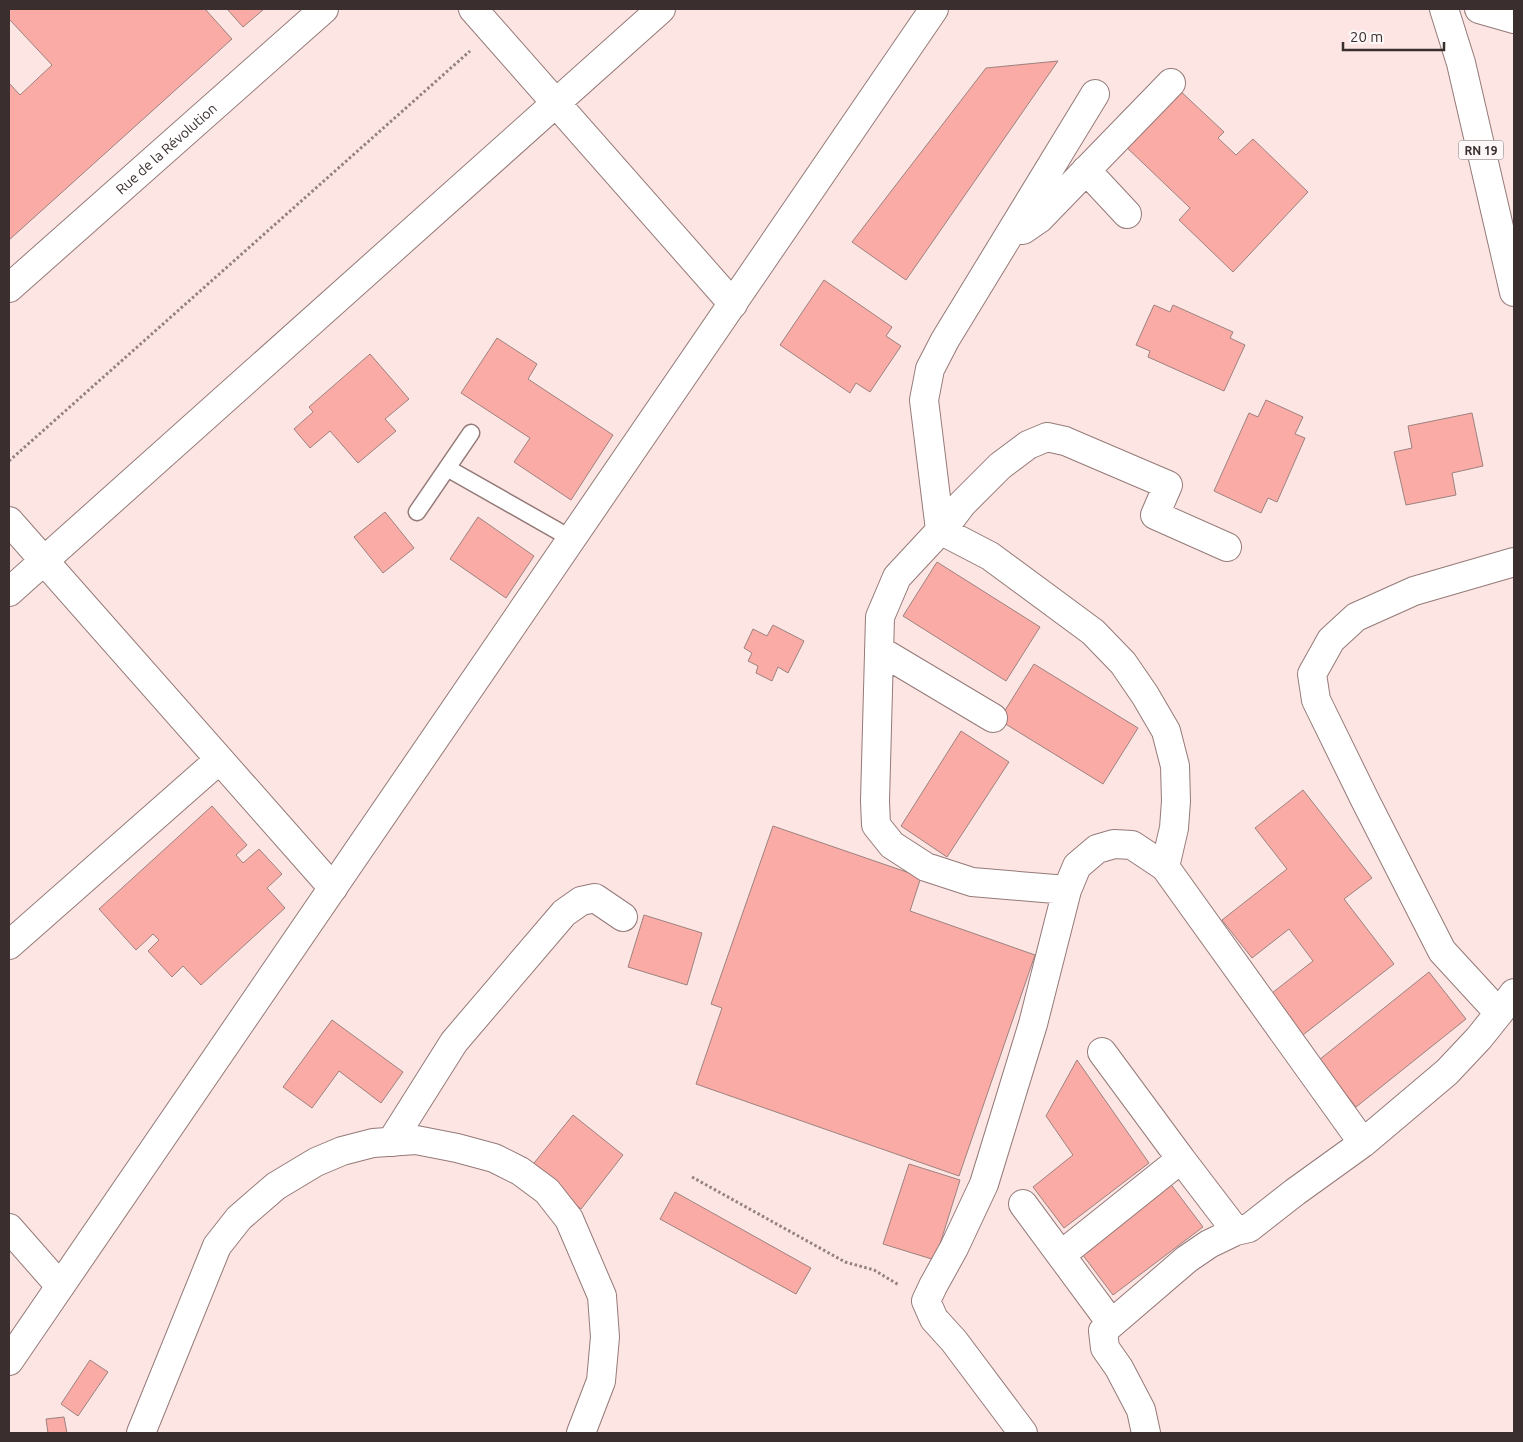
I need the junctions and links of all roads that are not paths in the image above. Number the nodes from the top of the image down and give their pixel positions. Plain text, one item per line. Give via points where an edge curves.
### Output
1 (324, 9) edge
2 (473, 9) edge
3 (661, 9) edge
4 (934, 9) edge
5 (1444, 9) edge
6 (1479, 9) edge
7 (1514, 19) edge
8 (1171, 83) dead end
9 (1095, 94) dead end
10 (556, 103) junction
11 (1086, 170) junction
12 (1127, 214) dead end
13 (1013, 228) junction
14 (9, 288) edge
15 (1514, 292) edge
16 (733, 304) junction
17 (471, 433) dead end
18 (447, 468) junction
19 (417, 512) dead end
20 (9, 521) edge
21 (940, 530) junction
22 (572, 539) junction
23 (1227, 547) dead end
24 (44, 561) junction
25 (1514, 564) edge
26 (9, 592) edge
27 (879, 650) junction
28 (993, 718) dead end
29 (219, 760) junction
30 (1165, 867) junction
31 (333, 888) junction
32 (1067, 890) junction
33 (623, 917) dead end
34 (9, 945) edge
35 (1507, 1003) edge
36 (1102, 1052) dead end
37 (391, 1142) junction
38 (1363, 1143) junction
39 (1181, 1159) junction
40 (1023, 1204) dead end
41 (9, 1228) edge
42 (1236, 1232) junction
43 (1061, 1255) junction
44 (60, 1286) junction
45 (1112, 1323) junction
46 (9, 1361) edge
47 (140, 1433) edge
48 (581, 1433) edge
49 (1023, 1433) edge
50 (1146, 1433) edge

1 - 14 street, Rue de la Révolution
2 - 10 street
3 - 10 street
4 - 16 street
5 - 15 street, RN 19 via 1461,63
6 - 7 street
8 - 11 street
9 - 13 street
10 - 16 street
10 - 24 street
11 - 12 street
11 - 13 street via 1040,219 1023,230
13 - 21 street via 930,369 924,400
16 - 22 street
17 - 18 lane
18 - 19 lane
18 - 22 lane
20 - 24 street
21 - 23 street via 1000,466 1028,445 1047,437 1065,441 1168,485 1155,515
21 - 27 street via 897,577 880,617
21 - 30 street via 990,556 1093,632 1123,663 1145,695 1166,732 1174,766 1174,828
22 - 31 street
24 - 26 street
24 - 29 street
25 - 35 street via 1414,591 1356,617 1330,640 1312,674 1316,700 1442,950
27 - 28 street
27 - 32 street via 876,825 892,845 926,867 951,876 972,882
29 - 31 street
29 - 34 street
30 - 32 street via 1132,845 1114,844 1098,849 1076,866
30 - 38 street
31 - 44 street
32 - 49 street via 1033,1024 984,1184 926,1301 934,1320 954,1341
33 - 37 street via 595,898 581,901 564,913 454,1042
35 - 38 street via 1447,1072
36 - 39 street
37 - 47 street via 342,1151 316,1162 276,1186 239,1218 217,1246
37 - 48 street via 416,1140 494,1158 548,1191 569,1219 602,1296 605,1337 601,1381
38 - 42 street via 1249,1228
39 - 42 street
39 - 43 street
40 - 43 street
41 - 44 street
42 - 45 street via 1209,1244 1187,1259
43 - 45 street
44 - 46 street
45 - 50 street via 1103,1330 1105,1348 1141,1410

